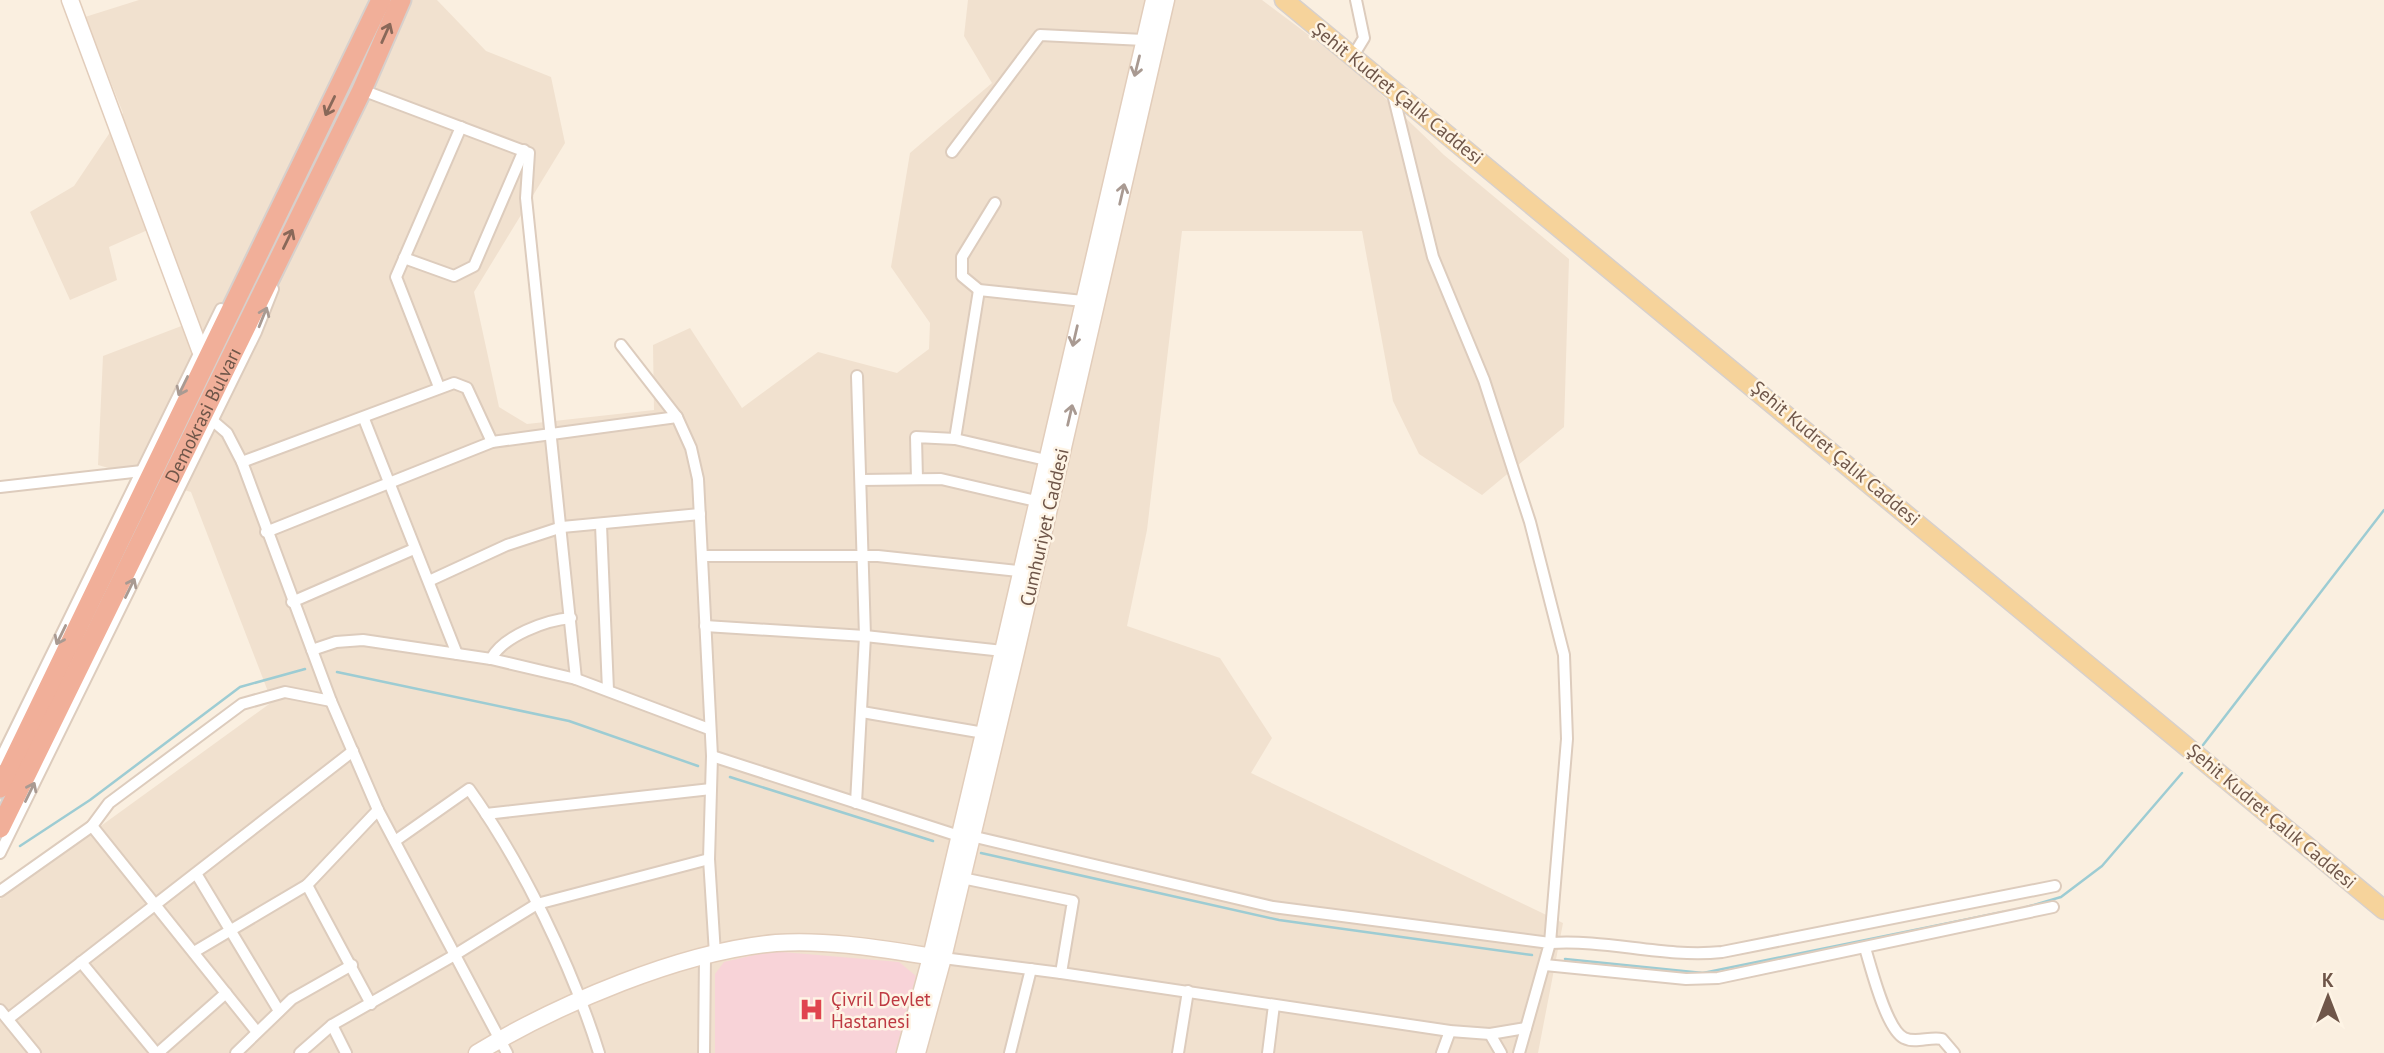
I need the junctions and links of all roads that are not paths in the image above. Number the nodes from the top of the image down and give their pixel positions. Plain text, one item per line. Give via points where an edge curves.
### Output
1 (70, 0) edge
2 (381, 0) edge
3 (401, 0) edge
4 (1154, 0) edge
5 (1166, 0) edge
6 (1284, 0) edge
7 (1356, 0) edge
8 (1144, 40) junction
9 (1353, 56) junction
10 (1391, 87) junction
11 (362, 90) junction
12 (461, 127) junction
13 (524, 150) junction
14 (952, 152) dead end
15 (995, 203) dead end
16 (404, 258) junction
17 (254, 265) junction
18 (274, 268) junction
19 (979, 290) junction
20 (1083, 302) junction
21 (621, 345) dead end
22 (200, 350) junction
23 (857, 376) dead end
24 (439, 387) junction
25 (677, 417) junction
26 (364, 419) junction
27 (213, 421) junction
28 (552, 433) junction
29 (955, 439) junction
30 (492, 442) junction
31 (1046, 460) junction
32 (242, 462) junction
33 (142, 471) junction
34 (916, 479) junction
35 (861, 481) junction
36 (388, 482) junction
37 (0, 487) edge
38 (1036, 501) junction
39 (700, 514) junction
40 (601, 525) junction
41 (562, 527) junction
42 (266, 532) junction
43 (414, 549) junction
44 (702, 556) junction
45 (862, 556) junction
46 (1026, 572) junction
47 (431, 580) junction
48 (292, 602) junction
49 (571, 618) junction
50 (705, 626) junction
51 (865, 636) junction
52 (312, 649) junction
53 (1003, 652) junction
54 (457, 654) junction
55 (491, 659) junction
56 (576, 679) junction
57 (608, 690) junction
58 (331, 701) junction
59 (862, 712) junction
60 (709, 729) junction
61 (984, 733) junction
62 (353, 751) junction
63 (712, 756) junction
64 (0, 760) edge
65 (0, 788) edge
66 (711, 789) junction
67 (856, 803) junction
68 (378, 810) junction
69 (486, 814) junction
70 (92, 826) junction
71 (0, 828) edge
72 (965, 836) junction
73 (395, 841) junction
74 (0, 853) edge
75 (709, 859) junction
76 (197, 875) junction
77 (962, 878) junction
78 (307, 885) junction
79 (2055, 886) dead end
80 (0, 891) edge
81 (537, 904) junction
82 (156, 905) junction
83 (2053, 907) dead end
84 (2384, 910) edge
85 (229, 930) junction
86 (1550, 943) junction
87 (1865, 948) junction
88 (194, 952) junction
89 (710, 955) junction
90 (453, 957) junction
91 (937, 958) junction
92 (82, 962) junction
93 (352, 965) junction
94 (1545, 965) junction
95 (1031, 969) junction
96 (1061, 973) junction
97 (1188, 991) junction
98 (226, 993) junction
99 (583, 1001) junction
100 (371, 1004) junction
101 (1274, 1004) junction
102 (279, 1011) junction
103 (4, 1015) edge
104 (332, 1025) junction
105 (1525, 1028) junction
106 (1450, 1031) junction
107 (257, 1032) junction
108 (1490, 1034) junction
109 (503, 1046) edge
110 (34, 1053) edge
111 (157, 1053) edge
112 (236, 1053) edge
113 (300, 1053) edge
114 (346, 1053) edge
115 (477, 1053) edge
116 (598, 1053) edge
117 (704, 1053) edge
118 (905, 1053) edge
119 (916, 1053) edge
120 (1010, 1053) edge
121 (1178, 1053) edge
122 (1268, 1053) edge
123 (1442, 1053) edge
124 (1501, 1053) edge
125 (1519, 1053) edge
126 (1954, 1053) edge

1 - 22 main road
2 -> 17 highway, Demokrasi Bulvarı
11 -> 3 highway, Demokrasi Bulvarı
4 - 8 main road, Cumhuriyet Caddesi
46 -> 5 main road, Cumhuriyet Caddesi
6 - 9 main road, Şehit Kudret Çalık Caddesi
7 - 9 street via 1364,37
8 - 14 street via 1040,35
8 -> 20 main road, Cumhuriyet Caddesi
9 - 10 main road, Şehit Kudret Çalık Caddesi
10 - 84 main road, Şehit Kudret Çalık Caddesi
10 - 86 street via 1433,257 1484,380 1530,522 1564,655 1567,739
11 - 12 street
18 -> 11 highway, Demokrasi Bulvarı
12 - 13 street
12 - 16 street
13 - 16 street via 474,266 454,276
13 - 28 street via 529,153 526,198
15 - 19 street via 962,257 962,276
16 - 24 street via 396,277
17 - 22 street via 230,291
17 - 65 highway, Demokrasi Bulvarı
27 -> 18 street via 266,309
18 - 71 highway, Demokrasi Bulvarı
19 - 20 street
19 - 29 street
20 -> 31 main road, Cumhuriyet Caddesi
21 - 25 street
22 -> 33 street
23 - 35 street
24 - 26 street
24 - 30 street via 454,383 467,388
25 - 28 street
25 - 39 street via 695,463
26 - 32 street
26 - 36 street
27 - 32 street via 227,433
74 -> 27 street
28 - 30 street
28 - 41 street
29 - 31 street
29 - 34 street via 916,437
30 - 36 street
31 - 38 main road, Cumhuriyet Caddesi
32 - 42 street
33 - 37 street
33 -> 64 street
34 - 35 street
34 - 38 street via 941,479
35 - 45 street
36 - 42 street
36 - 43 street
38 - 46 main road, Cumhuriyet Caddesi
39 - 40 street
39 - 44 street
40 - 41 street
40 - 57 street
41 - 47 street via 507,545
41 - 49 street
42 - 48 street
43 - 47 street
43 - 48 street
44 - 45 street
44 - 50 street
45 - 46 street
45 - 51 street
46 - 53 main road, Cumhuriyet Caddesi
46 - 72 main road, Cumhuriyet Caddesi
47 - 54 street
48 - 52 street
49 - 55 street via 547,623 503,644
49 - 56 street
50 - 51 street
50 - 60 street
51 - 53 street
51 - 59 street
52 - 54 street via 350,640
52 - 58 street
53 - 61 main road, Cumhuriyet Caddesi
54 - 55 street
55 - 56 street
56 - 57 street
57 - 60 street
58 - 62 street
58 - 70 street via 285,692 242,704 109,803
59 - 61 street
59 - 67 street
60 - 63 street
61 - 72 main road, Cumhuriyet Caddesi
62 - 68 street
62 - 76 street
63 - 66 street
63 - 67 street
66 - 69 street
66 - 75 street
67 - 72 street
68 - 73 street
68 - 78 street
69 - 73 street via 469,789
69 - 81 street
70 - 80 street
70 - 82 street
72 - 77 main road, Cumhuriyet Caddesi
72 - 86 street via 1273,906
72 - 91 main road, Cumhuriyet Caddesi
73 - 90 street
75 - 81 street
75 - 89 street
76 - 82 street
76 - 85 street
77 - 91 main road, Cumhuriyet Caddesi
77 - 96 street via 1073,901
78 - 85 street
78 - 93 street
79 - 86 street via 1714,953
81 - 90 street
81 - 99 street
82 - 88 street
82 - 92 street
83 - 87 street
85 - 88 street
85 - 102 street
86 - 94 street
87 - 94 street via 1707,979
87 - 126 street via 1897,1031 1912,1040 1939,1038
88 - 98 street
89 - 91 main road via 758,945 803,943
89 - 99 main road
89 - 117 street
90 - 100 street
90 - 109 street
91 - 95 street
91 - 118 main road, Cumhuriyet Caddesi
91 - 119 main road, Cumhuriyet Caddesi
92 - 103 street
92 - 111 street
93 - 100 street
93 - 102 street via 305,990
94 - 105 street
95 - 96 street
95 - 120 street
96 - 97 street
97 - 101 street
97 - 121 street
98 - 107 street
98 - 111 street
99 - 109 main road
99 - 116 street
100 - 104 street
101 - 106 street
101 - 122 street
102 - 107 street
103 - 110 street
104 - 113 street
104 - 114 street
105 - 108 street
105 - 125 street
106 - 108 street
106 - 123 street
107 - 112 street
108 - 124 street
109 - 115 main road

